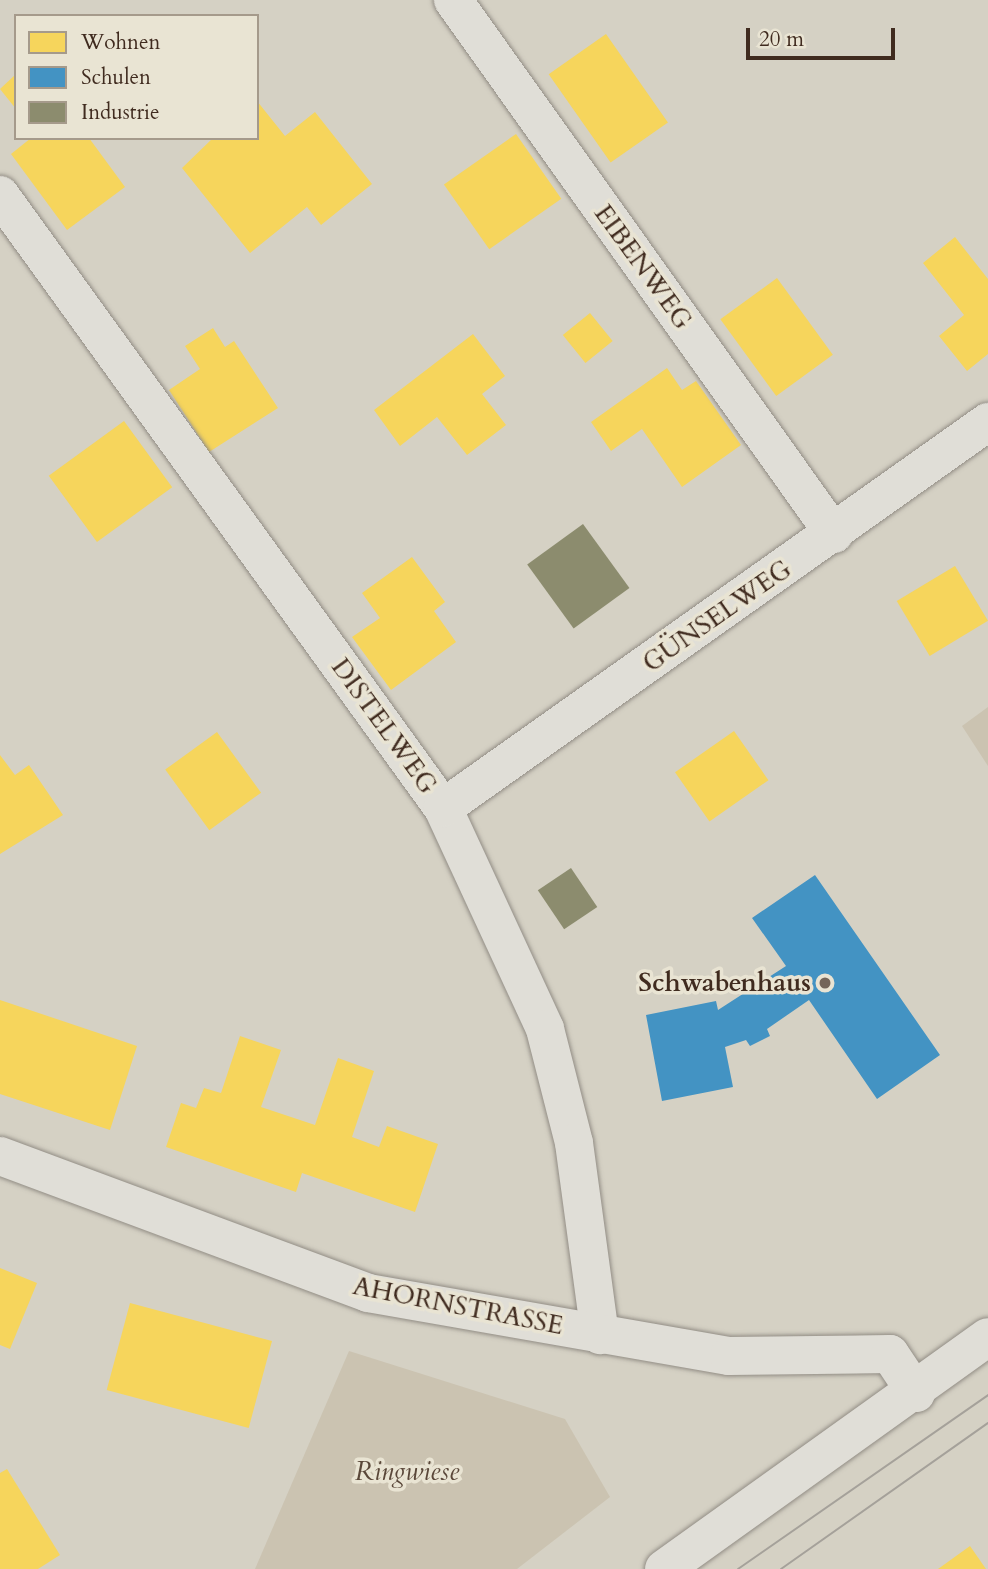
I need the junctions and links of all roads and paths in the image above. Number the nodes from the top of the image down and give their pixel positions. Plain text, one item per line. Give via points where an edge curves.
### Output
1 (453, 0) edge
2 (0, 195) edge
3 (988, 422) edge
4 (834, 534) junction
5 (443, 808) junction
6 (0, 1156) edge
7 (600, 1335) junction
8 (988, 1337) edge
9 (916, 1393) junction
10 (664, 1569) edge

1 - 4 street, EIBENWEG
2 - 5 street, DISTELWEG
3 - 4 street, GÜNSELWEG
4 - 5 street, GÜNSELWEG
5 - 7 street, DISTELWEG via 545,1029 574,1143
6 - 7 street, AHORNSTRASSE via 368,1293
7 - 9 street, AHORNSTRASSE via 729,1356 890,1354
8 - 9 street
9 - 10 street

